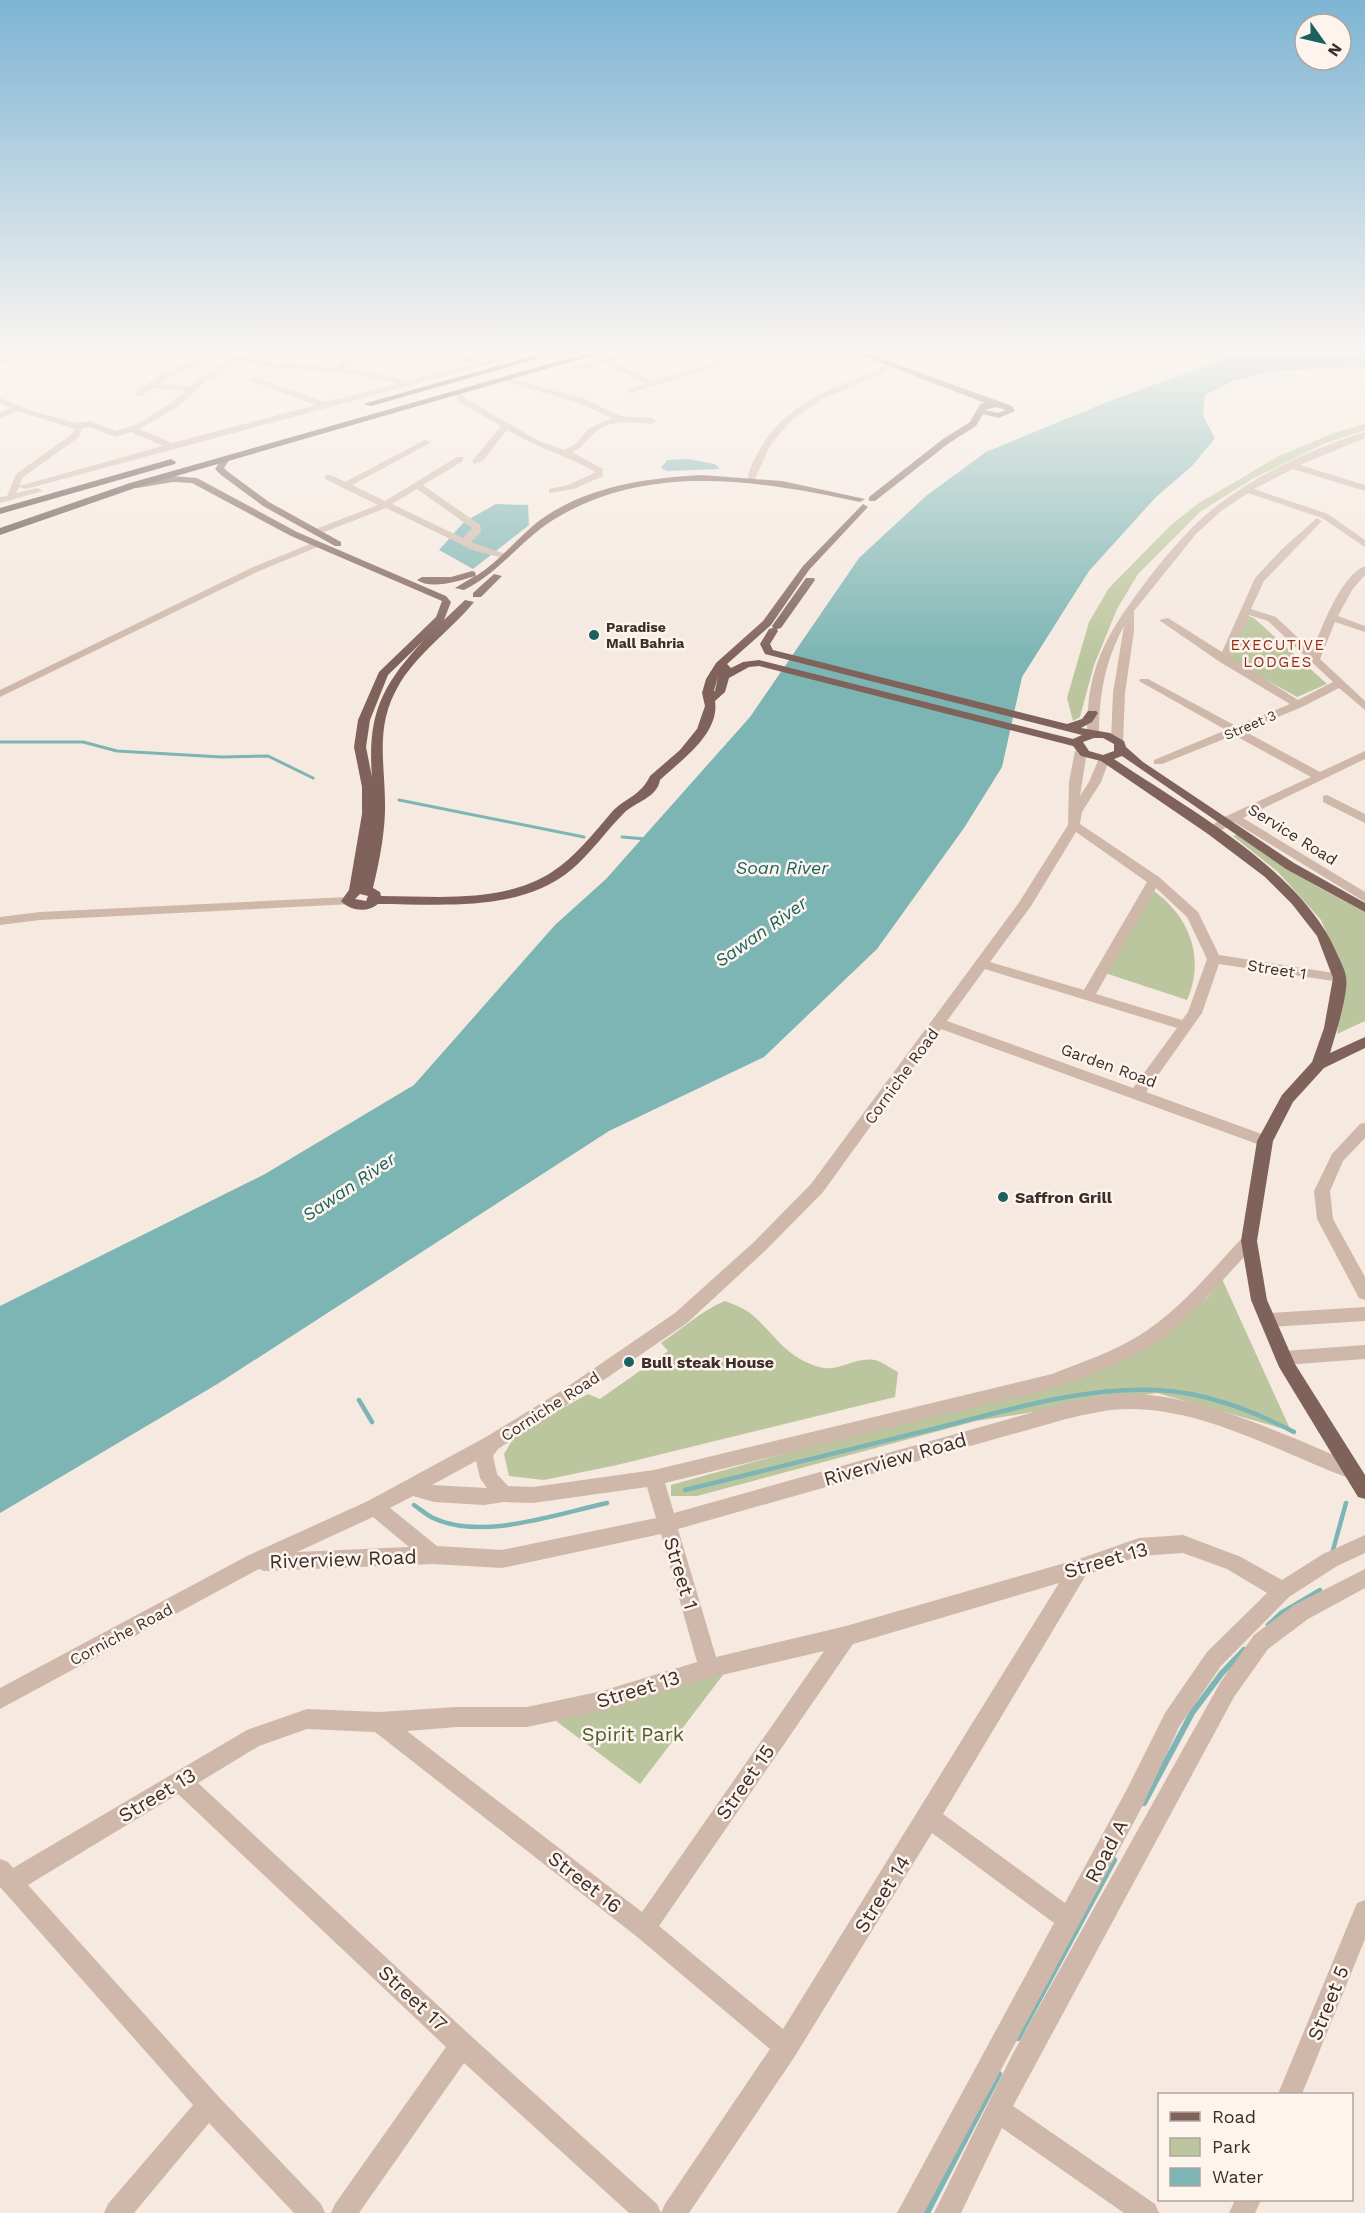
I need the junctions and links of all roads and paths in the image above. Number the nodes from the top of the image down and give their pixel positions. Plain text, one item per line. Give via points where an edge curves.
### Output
1 (51, 453) edge
2 (145, 453) edge
3 (173, 453) edge
4 (245, 453) edge
5 (407, 453) edge
6 (486, 453) edge
7 (563, 453) edge
8 (762, 453) edge
9 (768, 453) edge
10 (932, 453) edge
11 (944, 453) edge
12 (1323, 453) edge
13 (180, 459) dead end
14 (226, 459) junction
15 (460, 459) dead end
16 (476, 462) dead end
17 (1294, 466) junction
18 (328, 477) dead end
19 (754, 479) junction
20 (134, 485) junction
21 (346, 485) junction
22 (417, 485) junction
23 (23, 487) dead end
24 (1364, 487) edge
25 (1250, 488) junction
26 (552, 490) dead end
27 (12, 497) junction
28 (0, 500) edge
29 (860, 503) junction
30 (875, 503) junction
31 (385, 504) junction
32 (0, 512) edge
33 (1317, 521) dead end
34 (0, 532) edge
35 (316, 532) junction
36 (1365, 536) edge
37 (464, 543) junction
38 (317, 544) junction
39 (1365, 544) edge
40 (503, 559) junction
41 (1365, 569) edge
42 (420, 584) junction
43 (460, 588) junction
44 (445, 597) junction
45 (473, 599) junction
46 (1245, 610) junction
47 (1129, 611) junction
48 (1331, 617) junction
49 (1164, 620) dead end
50 (1365, 629) edge
51 (773, 631) junction
52 (1224, 660) junction
53 (1314, 660) junction
54 (726, 675) junction
55 (1144, 681) dead end
56 (1340, 683) junction
57 (378, 688) junction
58 (0, 694) edge
59 (710, 700) junction
60 (1298, 705) junction
61 (1365, 707) edge
62 (1092, 713) junction
63 (1064, 726) junction
64 (1236, 731) junction
65 (1093, 734) junction
66 (1119, 745) junction
67 (1079, 747) junction
68 (1365, 754) edge
69 (1104, 758) junction
70 (1158, 762) dead end
71 (1320, 777) junction
72 (1327, 799) dead end
73 (1075, 819) junction
74 (1229, 819) junction
75 (1365, 819) edge
76 (1212, 831) junction
77 (1154, 880) junction
78 (361, 895) junction
79 (1365, 898) edge
80 (1365, 908) edge
81 (0, 921) edge
82 (1214, 959) junction
83 (982, 964) junction
84 (1340, 978) junction
85 (1088, 997) junction
86 (939, 1023) junction
87 (1186, 1026) junction
88 (1365, 1042) edge
89 (1319, 1064) junction
90 (1136, 1095) junction
91 (1365, 1128) edge
92 (1265, 1141) junction
93 (1249, 1241) junction
94 (1365, 1293) edge
95 (1365, 1314) edge
96 (1268, 1320) junction
97 (1365, 1352) edge
98 (1284, 1358) junction
99 (492, 1443) junction
100 (1351, 1471) junction
101 (654, 1478) junction
102 (411, 1487) junction
103 (1365, 1491) edge
104 (504, 1494) junction
105 (375, 1507) junction
106 (666, 1524) junction
107 (1365, 1544) edge
108 (433, 1555) junction
109 (254, 1562) junction
110 (1079, 1568) junction
111 (1365, 1578) edge
112 (1282, 1591) junction
113 (846, 1636) junction
114 (709, 1668) junction
115 (0, 1699) edge
116 (379, 1722) junction
117 (180, 1781) junction
118 (929, 1817) junction
119 (5, 1876) edge
120 (1365, 1911) edge
121 (1069, 1920) junction
122 (644, 1928) junction
123 (462, 2045) junction
124 (786, 2047) junction
125 (1290, 2093) edge
126 (209, 2105) junction
127 (999, 2111) junction
128 (117, 2213) edge
129 (312, 2213) edge
130 (344, 2213) edge
131 (648, 2213) edge
132 (675, 2213) edge
133 (910, 2213) edge
134 (947, 2213) edge
135 (1146, 2213) edge

1 - 27 street via 19,476
2 - 23 street
3 - 27 street
4 - 14 highway
5 - 21 street
6 - 16 street
7 - 26 street via 596,466 600,474 571,487
8 - 19 street
9 - 19 street
10 - 30 main road
11 - 30 main road
12 - 17 street
13 - 32 highway
14 - 20 highway
14 - 35 main road via 219,469 266,504
15 - 22 street
17 - 24 street
17 - 25 street
18 - 21 street
19 - 29 main road via 805,486
19 - 40 main road via 673,480 608,492 550,518
20 - 34 highway
20 - 38 main road via 181,478 194,480
21 - 31 street
22 - 31 street
22 - 37 street via 477,527
25 - 36 street via 1321,509
25 - 39 street via 1325,516
25 - 47 street via 1203,522
27 - 28 street
29 - 30 main road
29 - 45 main road via 750,483 688,482 638,490 564,517
29 - 59 main road via 766,623 720,665 710,683
30 - 51 main road via 822,562
31 - 35 street
31 - 37 street
33 - 46 street via 1259,580
35 - 42 main road
37 - 40 street
38 - 42 main road
38 - 58 street via 254,570
40 - 42 main road via 461,579
40 - 43 main road via 480,580
41 - 48 street via 1354,579
42 - 44 main road
42 - 57 main road via 433,608 416,632 375,670 371,680
43 - 44 main road
43 - 45 main road via 472,590
44 - 45 main road via 459,604
44 - 57 main road via 443,615 383,674
45 - 78 main road via 405,667 381,712 375,742 380,813
46 - 52 street
46 - 53 street via 1272,620
47 - 62 street via 1115,629 1100,664
47 - 66 street via 1119,693
48 - 50 street
48 - 53 street
49 - 52 street
51 - 54 main road via 741,651 726,669
51 - 63 main road via 766,641 769,652
52 - 60 street
53 - 56 street
54 - 59 main road via 720,692
54 - 67 main road via 747,664 766,664
55 - 64 street
56 - 60 street, Street 3
56 - 61 street
57 - 78 main road via 360,732 368,787
59 - 78 main road via 700,732 654,779 653,785 633,805 622,808 558,874 533,887 498,896
60 - 64 street, Street 3
62 - 63 main road via 1086,722
62 - 65 street
63 - 65 main road
64 - 70 street, Street 3
64 - 71 street
65 - 66 main road via 1106,735
65 - 67 main road via 1081,737
66 - 69 main road via 1114,756
66 - 74 main road via 1139,764
67 - 69 main road via 1091,756
67 - 73 street via 1073,797
68 - 71 street
69 - 73 street, Corniche Road
69 - 76 main road
71 - 74 street
72 - 75 street
73 - 77 street
73 - 83 street, Corniche Road via 1024,906
74 - 76 street
74 - 79 street, Service Road
74 - 80 main road via 1290,866
76 - 84 main road via 1270,874 1297,902 1323,935
77 - 82 street via 1193,915
77 - 85 street
78 - 81 street
82 - 84 street, Street 1
82 - 87 street via 1195,1013
83 - 85 street
83 - 86 street, Corniche Road
84 - 89 main road via 1331,1028
85 - 87 street
86 - 90 street, Garden Road
86 - 99 street, Corniche Road via 817,1188 760,1246 681,1318
87 - 90 street
88 - 89 main road
89 - 92 main road via 1287,1099
90 - 92 street, Garden Road
91 - 94 street via 1338,1158 1322,1191 1324,1219
92 - 93 main road
93 - 96 main road via 1259,1300
93 - 101 street, Riverview Road via 1157,1333 1112,1359 1054,1381
95 - 96 street
96 - 98 main road
97 - 98 street
98 - 100 main road
99 - 102 street, Corniche Road
99 - 104 street via 483,1454 489,1478
100 - 103 main road
100 - 106 street, Riverview Road via 1269,1438 1182,1410 1139,1402 1104,1403
101 - 104 street, Riverview Road via 533,1495
101 - 106 street, Street 1
102 - 104 street, Riverview Road via 434,1494
102 - 105 street, Corniche Road
105 - 108 street, Riverview Road
105 - 109 street, Corniche Road
106 - 108 street, Riverview Road via 502,1559
106 - 114 street, Street 1
107 - 112 street, Road A via 1330,1560
108 - 109 street, Riverview Road
109 - 115 street, Corniche Road
110 - 112 street, Street 13 via 1139,1547 1183,1544 1234,1563
110 - 113 street, Street 13
110 - 118 street, Street 14
111 - 127 street, Road A via 1301,1612 1261,1642 1227,1690 1021,2064
112 - 121 street, Road A via 1214,1659 1172,1720
113 - 114 street, Street 13
113 - 122 street, Street 15
114 - 116 street, Street 13 via 602,1701 527,1717
116 - 117 street, Street 13 via 306,1719 254,1737
116 - 122 street, Street 16
117 - 119 street, Street 13
117 - 123 street, Street 17
118 - 121 street
118 - 124 street, Street 14
119 - 126 street
120 - 125 street, Street 5
121 - 133 street, Road A
122 - 124 street, Street 16
123 - 130 street
123 - 131 street, Street 17
124 - 132 street, Street 14
126 - 128 street
126 - 129 street
127 - 134 street, Road A
127 - 135 street

